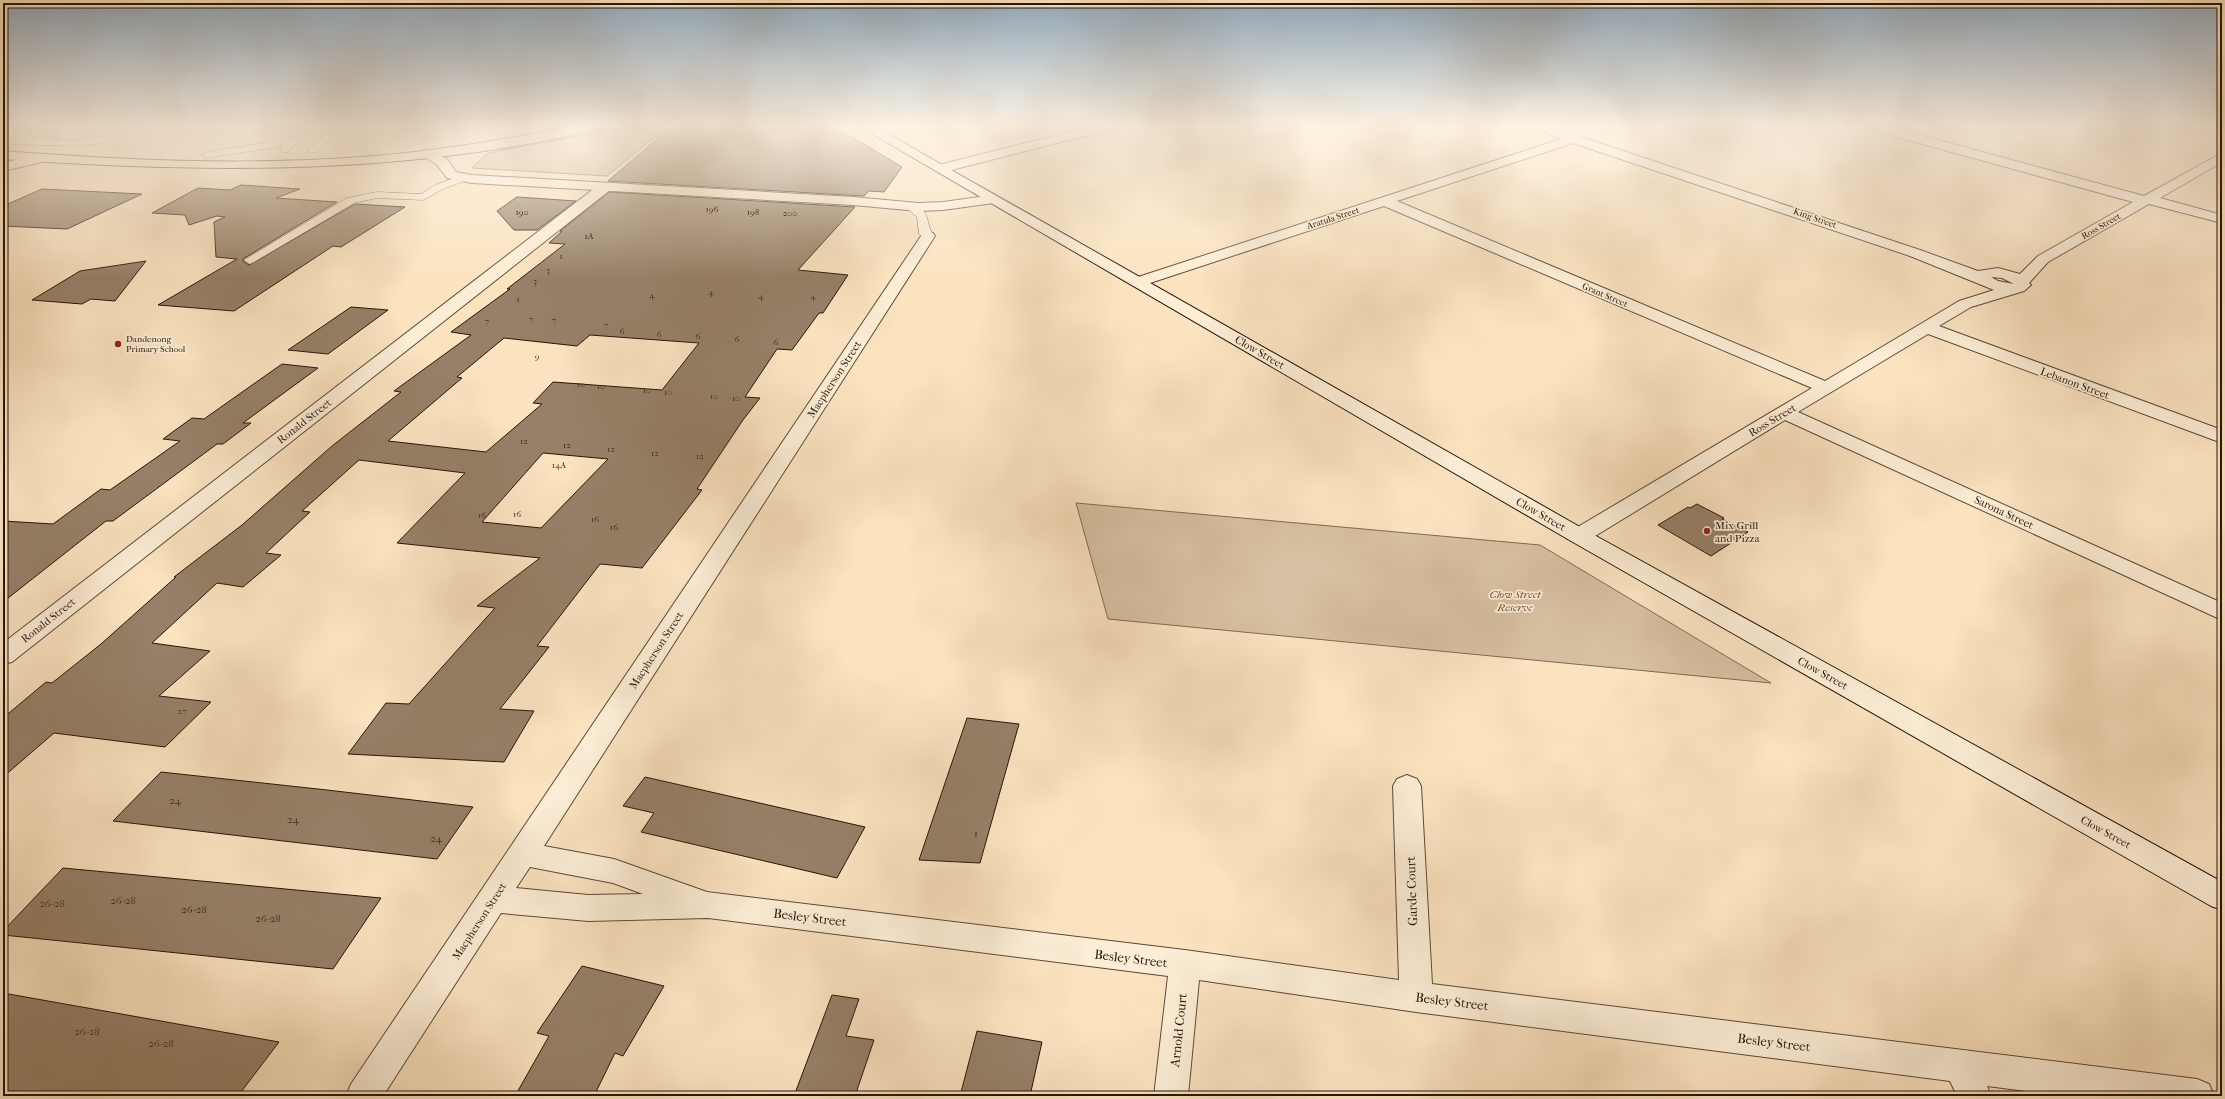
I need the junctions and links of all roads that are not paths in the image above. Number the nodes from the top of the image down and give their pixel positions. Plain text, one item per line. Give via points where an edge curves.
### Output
1 (457, 176) edge
2 (953, 176) edge
3 (1459, 176) edge
4 (1685, 176) edge
5 (2053, 176) edge
6 (2188, 176) edge
7 (463, 178) junction
8 (605, 187) junction
9 (976, 189) junction
10 (994, 199) junction
11 (2146, 200) junction
12 (852, 201) junction
13 (1384, 201) junction
14 (909, 206) junction
15 (2222, 219) edge
16 (928, 236) joint
17 (2043, 259) junction
18 (250, 260) dead end
19 (1988, 275) junction
20 (1138, 282) junction
21 (2017, 285) junction
22 (1965, 304) junction
23 (1928, 328) junction
24 (1827, 388) junction
25 (1785, 413) junction
26 (2222, 437) edge
27 (1579, 536) junction
28 (2222, 612) edge
29 (3, 656) edge
30 (1407, 786) dead end
31 (523, 854) junction
32 (2222, 897) edge
33 (492, 899) junction
34 (708, 905) junction
35 (1185, 964) junction
36 (1416, 997) junction
37 (1961, 1065) junction
38 (364, 1096) edge
39 (1172, 1096) edge
40 (1974, 1096) edge
41 (2197, 1096) edge

1 - 7 street
2 - 9 street, Clow Street
3 - 13 street, Aratula Street
4 - 19 street, King Street
5 - 11 street
6 - 11 street, Ross Street
7 - 8 street
7 - 18 lane via 422,197 377,195 351,200
8 - 12 street
8 - 29 street, Ronald Street
9 - 10 street, Clow Street
9 - 12 street via 926,200
10 - 14 street via 943,206
10 - 20 street, Clow Street
11 - 15 street
11 - 17 street, Ross Street
12 - 14 street
13 - 20 street, Aratula Street
13 - 24 street, Grant Street
14 - 16 lane, Macpherson Street via 923,218
16 - 31 street, Macpherson Street
17 - 19 street, Ross Street
17 - 21 street, Ross Street
19 - 21 street, King Street via 1994,285
19 - 22 street, Ross Street
20 - 27 street, Clow Street
21 - 22 street, Ross Street
22 - 23 street, Ross Street
23 - 24 street, Ross Street
23 - 26 street, Lebanon Street
24 - 25 street, Ross Street
25 - 27 street, Ross Street
25 - 28 street, Sarona Street
27 - 32 street, Clow Street
30 - 36 street, Garde Court
31 - 33 street, Macpherson Street
31 - 34 street, Besley Street via 614,871
33 - 34 street, Besley Street via 588,908
33 - 38 street, Macpherson Street
34 - 35 street, Besley Street
35 - 36 street, Besley Street
35 - 39 street, Arnold Court
36 - 37 street, Besley Street
37 - 40 street
37 - 41 street, Besley Street

